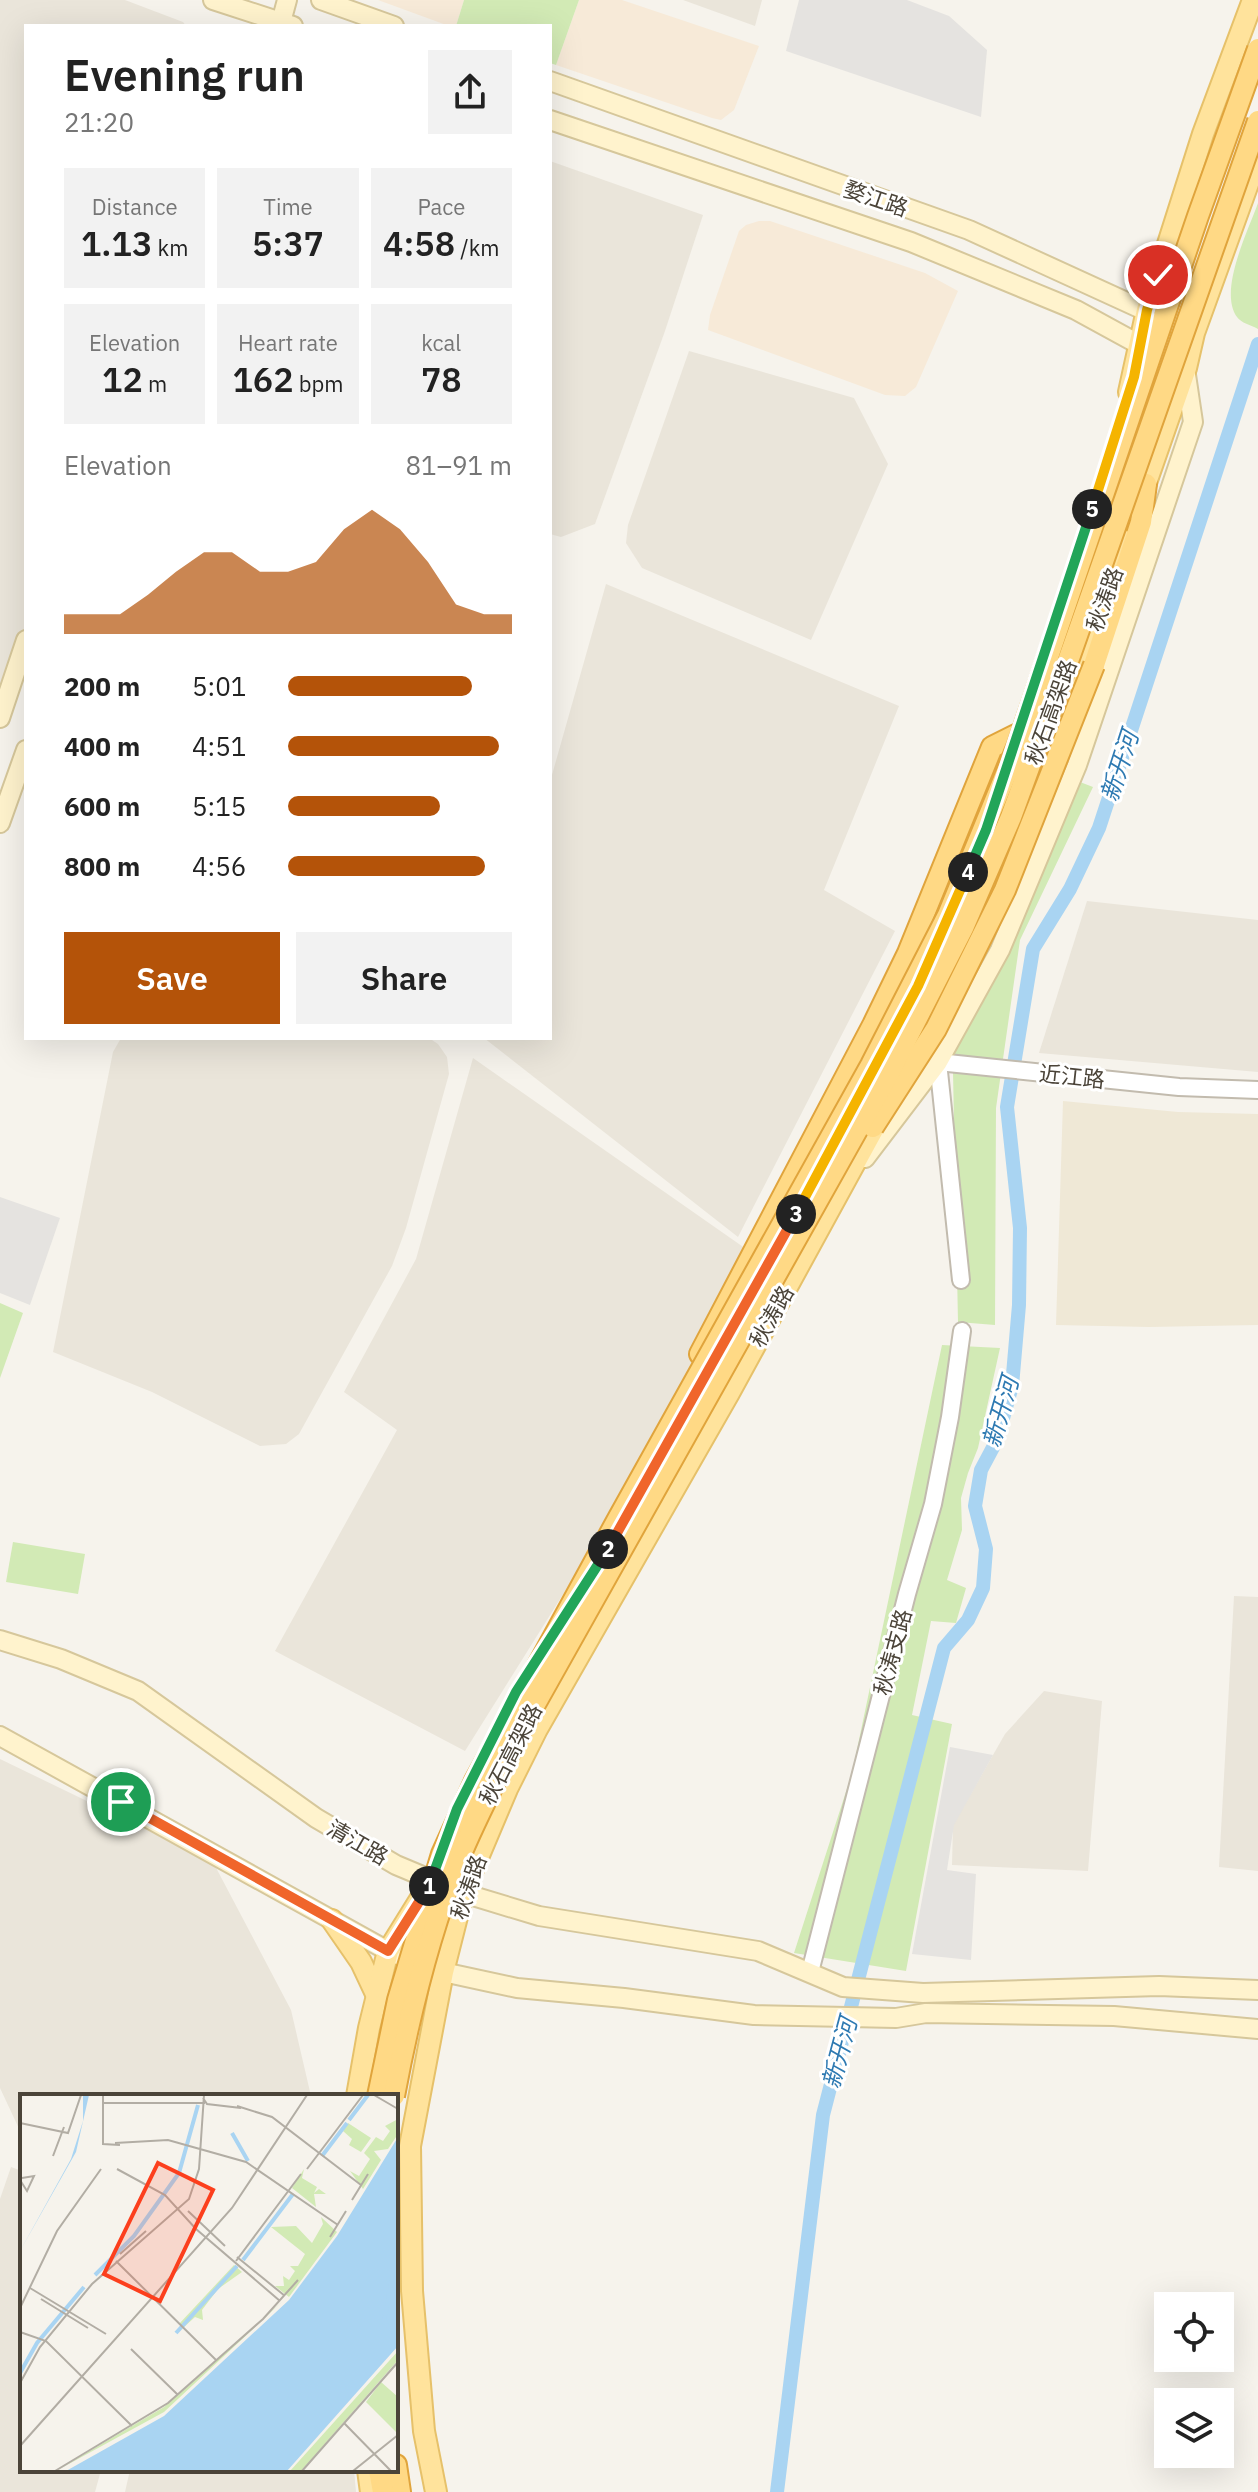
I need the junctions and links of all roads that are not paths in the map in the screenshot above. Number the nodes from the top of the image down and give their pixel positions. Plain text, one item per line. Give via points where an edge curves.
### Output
1 (213, 0) edge
2 (287, 0) edge
3 (321, 0) edge
4 (1253, 0) edge
5 (240, 12) edge
6 (281, 24) edge
7 (284, 24) edge
8 (388, 24) edge
9 (1258, 49) edge
10 (552, 82) edge
11 (552, 121) edge
12 (1258, 121) edge
13 (1258, 156) edge
14 (1147, 310) junction
15 (1194, 333) junction
16 (1140, 346) junction
17 (1186, 368) junction
18 (1146, 484) junction
19 (24, 646) edge
20 (0, 718) edge
21 (1016, 735) junction
22 (24, 753) edge
23 (6, 782) edge
24 (0, 823) edge
25 (891, 1039) junction
26 (916, 1051) junction
27 (938, 1062) junction
28 (1258, 1090) edge
29 (841, 1188) junction
30 (961, 1280) dead end
31 (962, 1331) dead end
32 (633, 1532) junction
33 (564, 1617) junction
34 (0, 1640) edge
35 (0, 1736) edge
36 (433, 1879) junction
37 (463, 1893) junction
38 (332, 1920) junction
39 (388, 1951) junction
40 (443, 1972) junction
41 (810, 1972) junction
42 (1258, 1990) edge
43 (377, 1996) junction
44 (1258, 2029) edge
45 (357, 2094) edge
46 (378, 2094) edge
47 (394, 2094) edge
48 (368, 2472) edge
49 (379, 2472) edge
50 (397, 2472) edge
51 (371, 2492) edge
52 (383, 2492) edge
53 (400, 2492) edge
54 (436, 2492) edge

1 - 5 main road
2 - 7 main road
3 - 8 main road
4 - 14 main road, 秋涛路
5 - 6 main road
9 - 33 highway, 秋石高架路, bridge via 1034,700 948,915 871,1065
10 - 14 main road, 婺江路 via 969,230
11 - 16 main road, 婺江路 via 911,242 1076,310
12 - 32 highway, 秋石高架路, bridge via 985,882 889,1073
13 - 15 main road, 秋涛路
14 - 15 main road, 婺江路
14 - 16 main road, 秋涛路
15 - 17 main road, 秋涛路
16 - 17 main road, 婺江路
16 - 21 main road, 秋涛路 via 1061,608
17 - 18 main road, 秋涛路
17 - 27 main road via 1193,422 1077,765 1000,950
18 - 26 main road, 秋涛路 via 1002,872
18 - 32 highway, bridge via 1141,522 1094,665 1005,890 947,1009 838,1182 684,1464
19 - 20 main road
21 - 25 main road, 秋涛路 via 986,830
21 - 33 highway, bridge via 992,747 922,921 873,1025 586,1564
22 - 23 main road
23 - 24 main road
25 - 26 street, 近江路
25 - 36 main road, 秋涛路 via 625,1523 516,1692 457,1809
26 - 27 street, 近江路
26 - 29 main road, 秋涛路
27 - 28 street, 近江路
27 - 29 main road
27 - 30 street
29 - 37 main road, 秋涛路 via 537,1729
31 - 41 street, 秋涛支路 via 933,1504
32 - 47 highway, 秋石高架路, bridge via 530,1713 459,1860 429,1944
33 - 46 highway, 秋石高架路, bridge via 475,1781 442,1854 398,2000
34 - 36 main road, 清江路 via 138,1691 316,1818 396,1865
35 - 38 main road
36 - 37 main road, 清江路
36 - 39 main road, 秋涛路
37 - 40 main road, 秋涛路
37 - 41 main road, 清江路 via 539,1916 758,1951
38 - 39 main road
38 - 43 main road
39 - 40 main road
39 - 43 main road, 秋涛路
40 - 44 main road via 517,1988 754,2015 1114,2016
40 - 54 main road, 秋涛路 via 410,2146 412,2291 424,2431
41 - 42 main road, 清江路 via 843,1987 923,1993 1159,1986
43 - 45 main road, 秋涛路
48 - 51 main road
49 - 52 highway
50 - 53 highway

